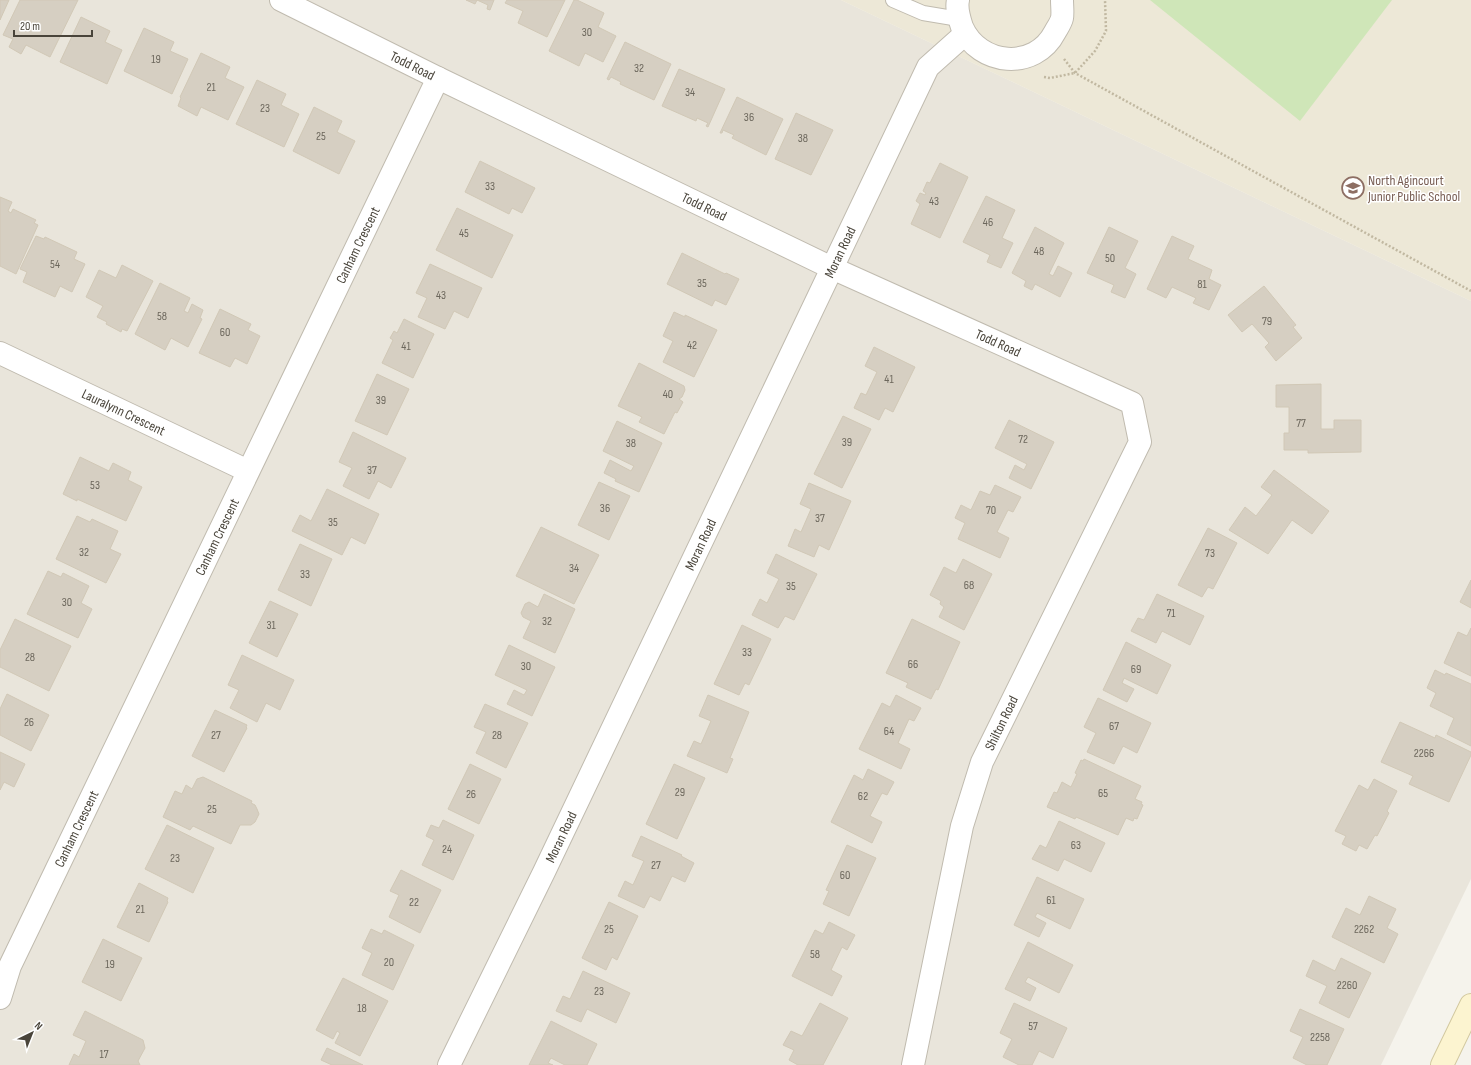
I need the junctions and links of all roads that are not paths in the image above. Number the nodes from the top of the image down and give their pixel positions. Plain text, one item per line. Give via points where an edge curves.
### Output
1 (281, 0) edge
2 (893, 0) edge
3 (1062, 0) edge
4 (961, 18) edge
5 (438, 78) junction
6 (832, 268) junction
7 (0, 353) edge
8 (1132, 403) joint
9 (248, 471) junction
10 (0, 998) edge
11 (1471, 1004) edge
12 (449, 1065) edge
13 (913, 1065) edge
14 (1442, 1065) edge

1 - 5 street, Todd Road
2 - 4 lane via 923,13
3 - 4 street via 1062,19 1050,42 1038,52 1022,58 1006,59 990,55 976,47
4 - 6 street, Moran Road via 928,67
5 - 6 street, Todd Road
5 - 9 street, Canham Crescent
6 - 8 street, Todd Road
6 - 12 street, Moran Road via 548,865
7 - 9 street, Lauralynn Crescent
8 - 13 street, Shilton Road via 1140,442 982,762 962,826
9 - 10 street, Canham Crescent via 10,966
11 - 14 main road

